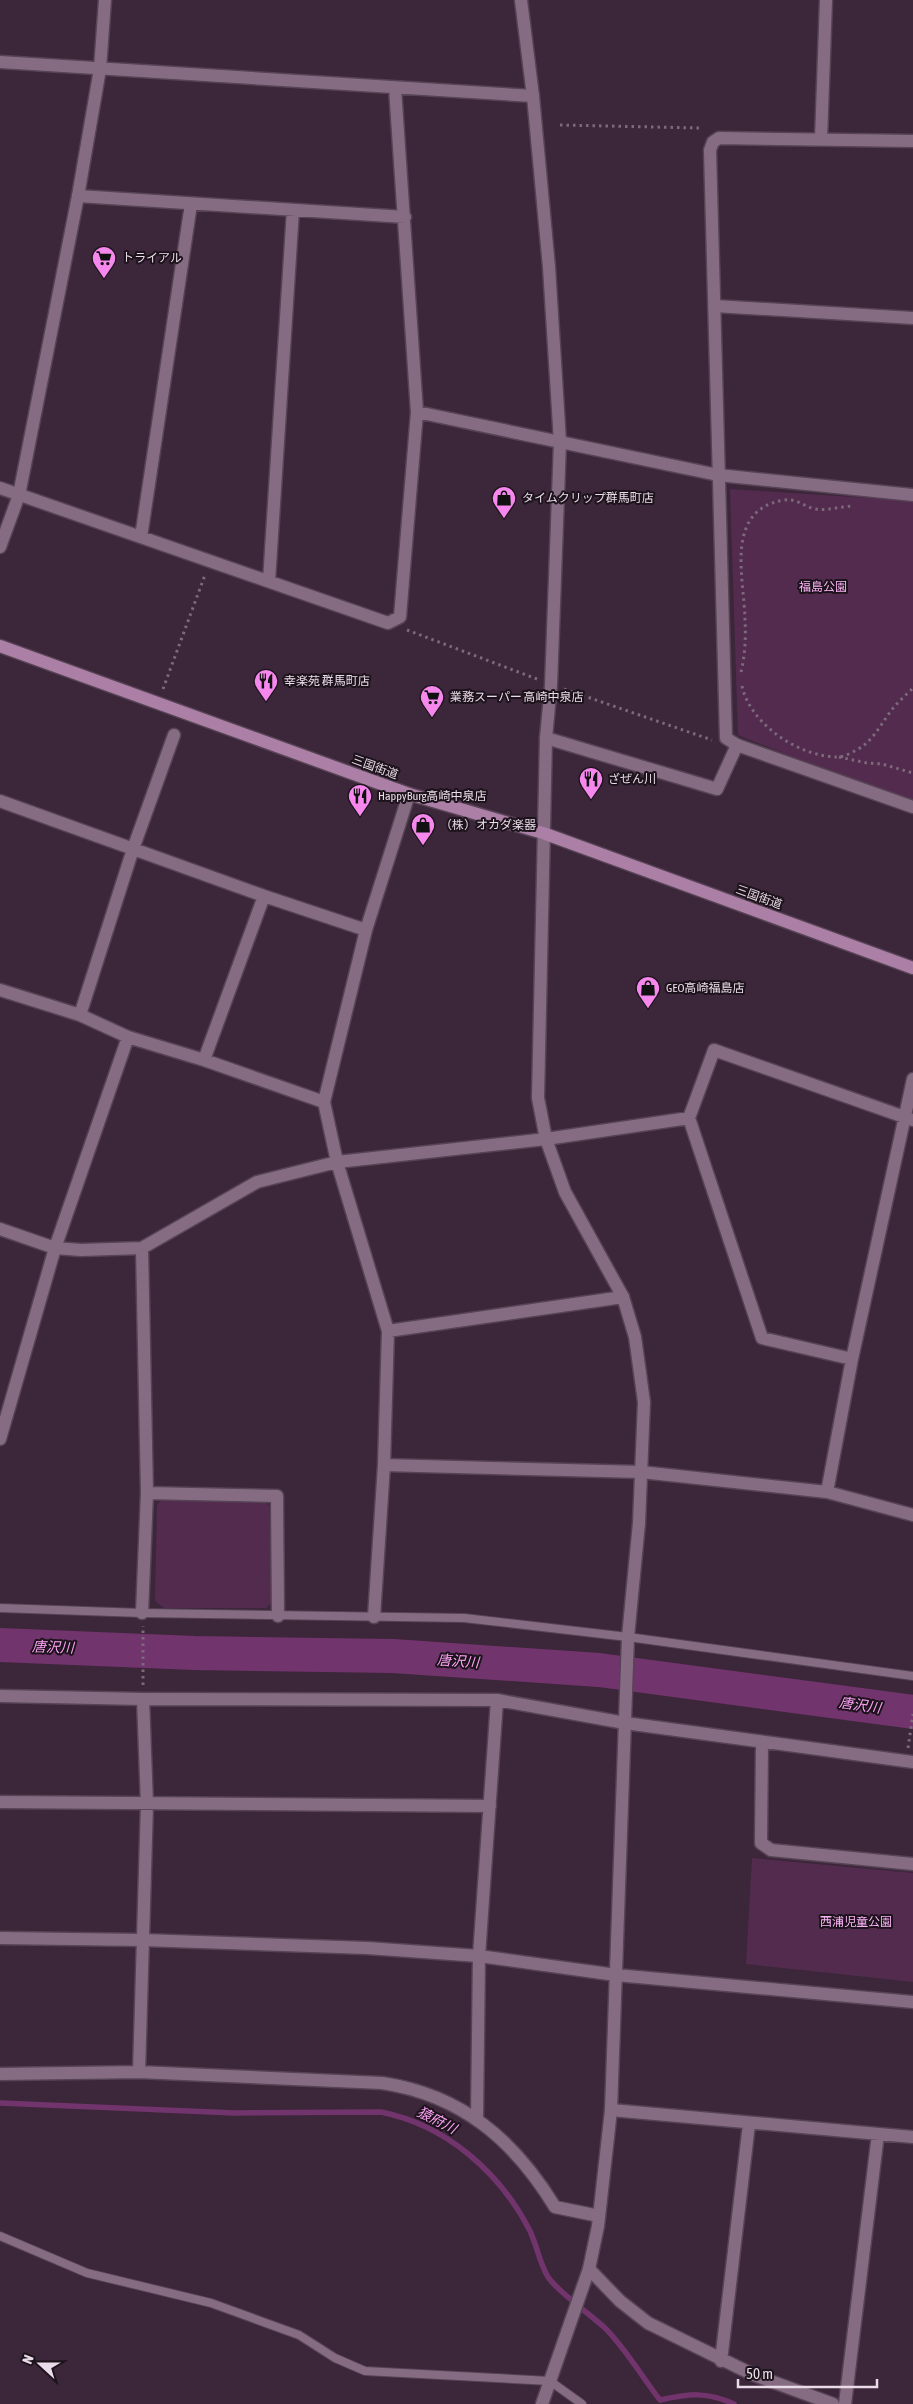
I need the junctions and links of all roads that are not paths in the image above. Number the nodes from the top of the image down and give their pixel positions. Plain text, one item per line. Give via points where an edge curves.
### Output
1 (104, 0) edge
2 (521, 0) edge
3 (826, 0) edge
4 (0, 62) edge
5 (100, 69) junction
6 (395, 88) junction
7 (533, 96) junction
8 (821, 139) junction
9 (913, 141) edge
10 (78, 196) junction
11 (191, 204) junction
12 (293, 210) junction
13 (405, 217) junction
14 (714, 306) junction
15 (913, 318) edge
16 (417, 412) junction
17 (560, 442) junction
18 (718, 475) junction
19 (0, 488) edge
20 (913, 494) edge
21 (18, 495) junction
22 (142, 537) junction
23 (0, 546) edge
24 (269, 581) junction
25 (0, 646) edge
26 (174, 735) dead end
27 (546, 738) junction
28 (737, 745) junction
29 (409, 794) junction
30 (0, 802) edge
31 (913, 807) edge
32 (543, 833) junction
33 (133, 849) junction
34 (264, 896) junction
35 (366, 930) junction
36 (913, 968) edge
37 (0, 990) edge
38 (80, 1016) junction
39 (128, 1037) junction
40 (204, 1060) junction
41 (913, 1079) edge
42 (324, 1102) junction
43 (689, 1118) junction
44 (909, 1119) edge
45 (546, 1139) junction
46 (337, 1162) junction
47 (0, 1229) edge
48 (55, 1248) junction
49 (142, 1248) junction
50 (624, 1297) junction
51 (388, 1331) junction
52 (852, 1359) junction
53 (0, 1439) edge
54 (384, 1465) junction
55 (641, 1472) junction
56 (827, 1492) junction
57 (147, 1493) junction
58 (913, 1515) edge
59 (0, 1608) edge
60 (142, 1613) junction
61 (278, 1616) junction
62 (374, 1616) junction
63 (628, 1640) junction
64 (913, 1676) edge
65 (0, 1696) edge
66 (143, 1699) junction
67 (497, 1700) junction
68 (625, 1718) junction
69 (762, 1742) junction
70 (913, 1762) edge
71 (0, 1802) edge
72 (147, 1804) junction
73 (490, 1806) junction
74 (913, 1864) edge
75 (0, 1938) edge
76 (143, 1940) junction
77 (479, 1956) junction
78 (616, 1975) junction
79 (913, 2002) edge
80 (139, 2072) junction
81 (0, 2074) edge
82 (611, 2110) junction
83 (477, 2119) junction
84 (749, 2124) junction
85 (878, 2134) junction
86 (913, 2137) edge
87 (599, 2216) junction
88 (0, 2236) edge
89 (589, 2269) junction
90 (722, 2361) junction
91 (550, 2381) junction
92 (542, 2404) edge
93 (582, 2404) edge
94 (833, 2404) edge
95 (844, 2404) edge

1 - 5 street
2 - 7 street
3 - 8 street
4 - 5 street
5 - 6 street
5 - 10 street
6 - 7 street
6 - 13 street
7 - 17 street via 549,267
8 - 9 street
8 - 14 street via 720,138 713,142 710,150
10 - 11 street
10 - 21 street
11 - 12 street
11 - 22 street
12 - 13 street
12 - 24 street
13 - 16 street
14 - 15 street
14 - 18 street
16 - 17 street
16 - 24 street via 400,617 388,623
17 - 18 street
17 - 27 street
18 - 20 street
18 - 28 street via 726,738
19 - 21 street
21 - 22 street
21 - 23 street
22 - 24 street
25 - 29 main road, 三国街道
26 - 33 street
27 - 28 street via 717,789
27 - 32 street
28 - 31 street
29 - 32 main road, 三国街道
29 - 35 street
30 - 33 street
32 - 36 main road, 三国街道
32 - 45 street via 538,1098
33 - 34 street
33 - 38 street
34 - 35 street
34 - 40 street
35 - 42 street
37 - 38 street
38 - 39 street
39 - 40 street
39 - 48 street
40 - 42 street
41 - 44 street
42 - 46 street
43 - 44 street via 714,1050
43 - 45 street
43 - 52 street via 762,1338
44 - 52 street
45 - 46 street
45 - 50 street via 566,1192
46 - 49 street via 257,1182
46 - 51 street
47 - 48 street
48 - 49 street
48 - 53 street
49 - 57 street
50 - 51 street
50 - 55 street via 635,1336 644,1402
51 - 54 street
52 - 56 street
54 - 55 street
54 - 62 street
55 - 56 street
55 - 63 street
56 - 58 street
57 - 60 street
57 - 61 street via 277,1496
59 - 60 lane
60 - 61 lane
61 - 62 lane
62 - 63 lane via 464,1618
63 - 64 lane
63 - 68 street
65 - 66 street
66 - 67 street
66 - 72 street
67 - 68 street
67 - 73 street
68 - 69 street
68 - 78 street
69 - 70 street
69 - 74 street via 761,1843 771,1850
71 - 72 street
72 - 73 street
72 - 76 street
73 - 77 street
75 - 76 street
76 - 77 street via 368,1948
76 - 80 street
77 - 78 street
77 - 83 street
78 - 79 street
78 - 82 street
80 - 81 street
80 - 83 street via 382,2083 425,2092
82 - 84 street
82 - 87 street
83 - 87 street via 522,2158 555,2207
84 - 85 street
84 - 90 street
85 - 86 street
85 - 95 street
87 - 89 street
88 - 91 lane via 87,2273 211,2303 299,2335 335,2358 365,2370
89 - 90 street via 620,2301 648,2323
89 - 91 street
90 - 94 street
91 - 92 street
91 - 93 lane

